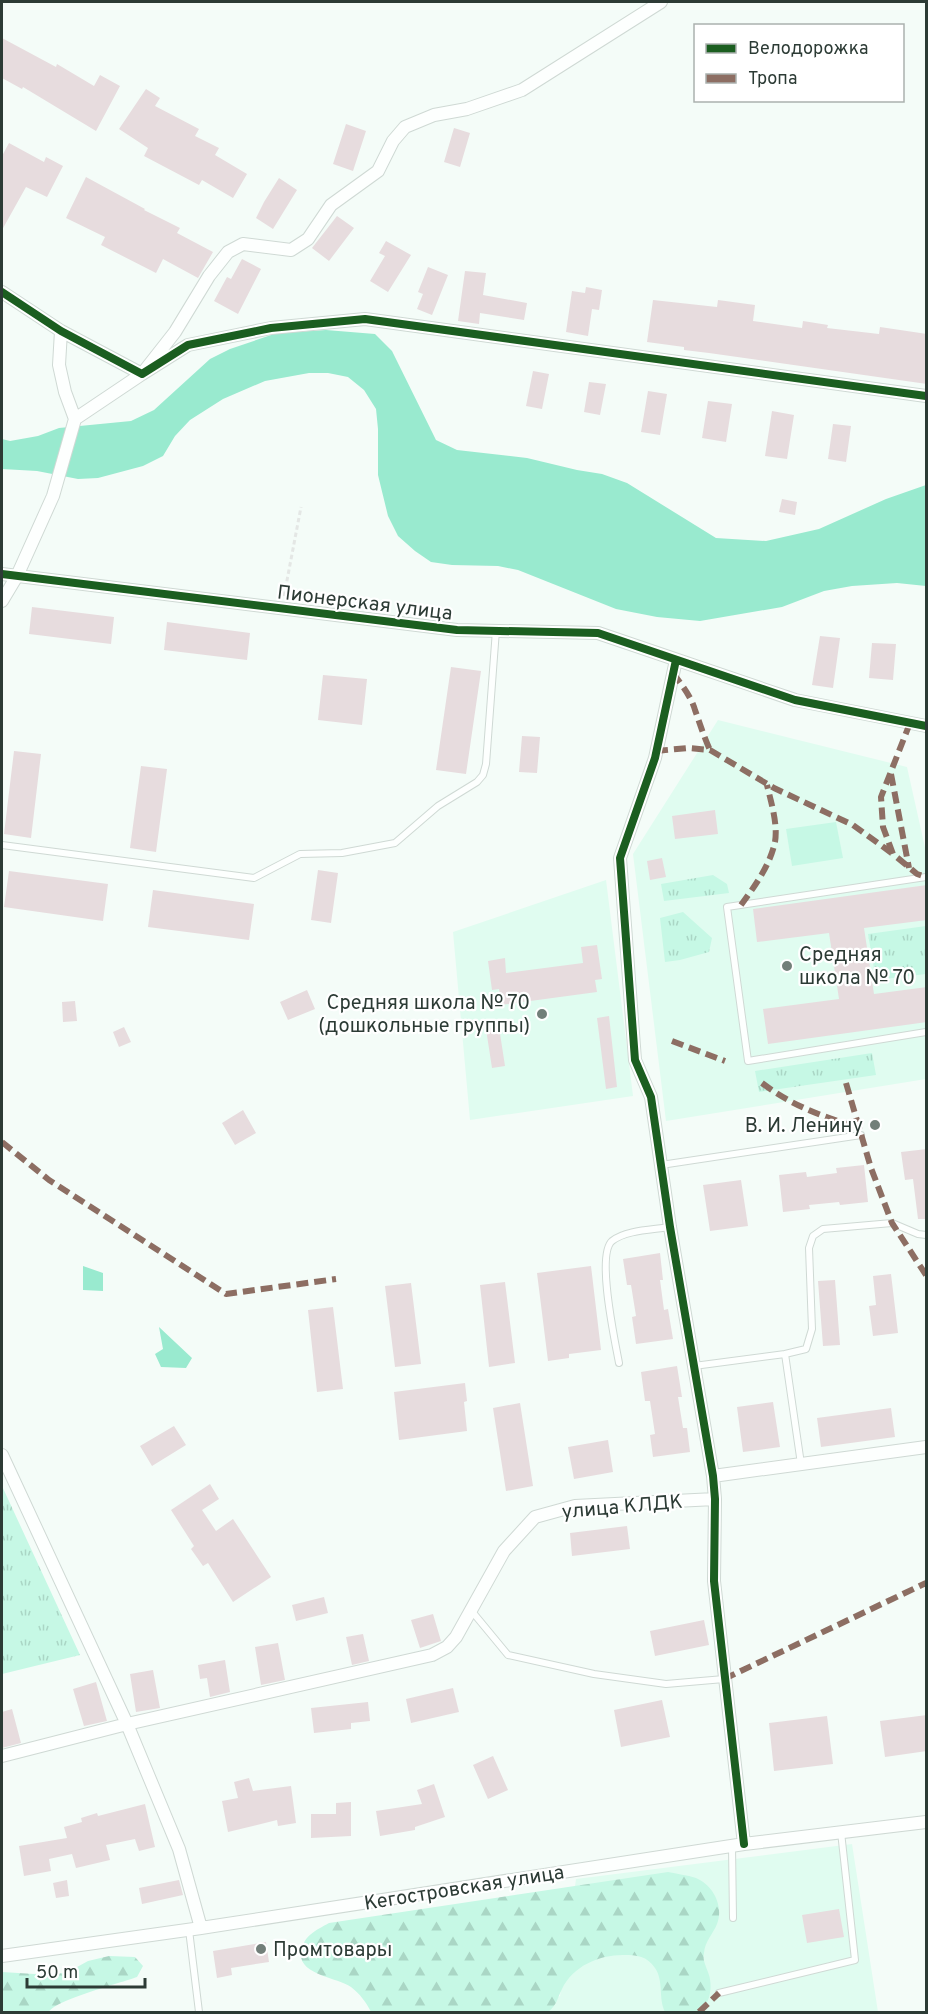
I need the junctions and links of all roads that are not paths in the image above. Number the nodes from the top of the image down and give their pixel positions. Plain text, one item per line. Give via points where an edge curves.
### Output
1 (661, 2) edge
2 (2, 292) edge
3 (61, 331) junction
4 (142, 375) junction
5 (927, 396) edge
6 (75, 419) junction
7 (2, 574) edge
8 (17, 576) junction
9 (2, 601) edge
10 (496, 630) junction
11 (676, 660) junction
12 (927, 726) edge
13 (2, 845) edge
14 (927, 877) edge
15 (927, 1032) edge
16 (861, 1135) dead end
17 (661, 1165) junction
18 (670, 1227) junction
19 (927, 1235) edge
20 (785, 1354) junction
21 (619, 1363) dead end
22 (694, 1366) junction
23 (927, 1447) edge
24 (2, 1455) edge
25 (801, 1465) junction
26 (712, 1476) junction
27 (715, 1499) junction
28 (470, 1609) junction
29 (724, 1679) junction
30 (127, 1724) junction
31 (2, 1756) edge
32 (927, 1822) edge
33 (841, 1832) junction
34 (738, 1845) junction
35 (733, 1918) dead end
36 (195, 1929) junction
37 (2, 1956) edge
38 (719, 1993) dead end
39 (200, 2013) edge

1 - 4 street via 522,90 467,109 434,115 405,128 393,141 378,171 331,205 308,239 291,250 243,244 228,252
2 - 3 street
3 - 4 street
3 - 6 street via 59,365
4 - 5 street via 188,345 271,328 364,319
4 - 6 street
6 - 8 street via 53,496
7 - 8 street, Пионерская улица
8 - 9 street
8 - 10 street, Пионерская улица via 457,630
10 - 11 street, Пионерская улица via 598,633
10 - 13 lane via 488,752 483,774 395,843 342,853 300,855 254,878
11 - 12 street, Пионерская улица via 795,700
11 - 17 street via 655,758 620,858 635,1060 651,1097
14 - 15 lane via 727,907 748,1061
16 - 17 lane
17 - 18 street
18 - 21 lane via 617,1238 606,1249 604,1272
18 - 22 street
19 - 20 lane via 892,1223 823,1229 813,1236 809,1248 810,1342 806,1349
20 - 22 lane
20 - 25 lane
22 - 26 street
23 - 25 street
24 - 30 street
25 - 26 street
26 - 27 street
27 - 28 street, улица КЛДК via 575,1506 535,1516 504,1551
27 - 29 street via 714,1581
28 - 29 lane via 508,1655 594,1674 666,1684
28 - 30 street, улица КЛДК via 456,1637 432,1655
29 - 34 street
30 - 31 street, улица КЛДК
30 - 36 street via 179,1849
32 - 33 street, Кегостровская улица
33 - 34 street, Кегостровская улица
33 - 38 lane via 855,1960
34 - 35 lane
34 - 36 street, Кегостровская улица
36 - 37 street, Кегостровская улица
36 - 39 lane

